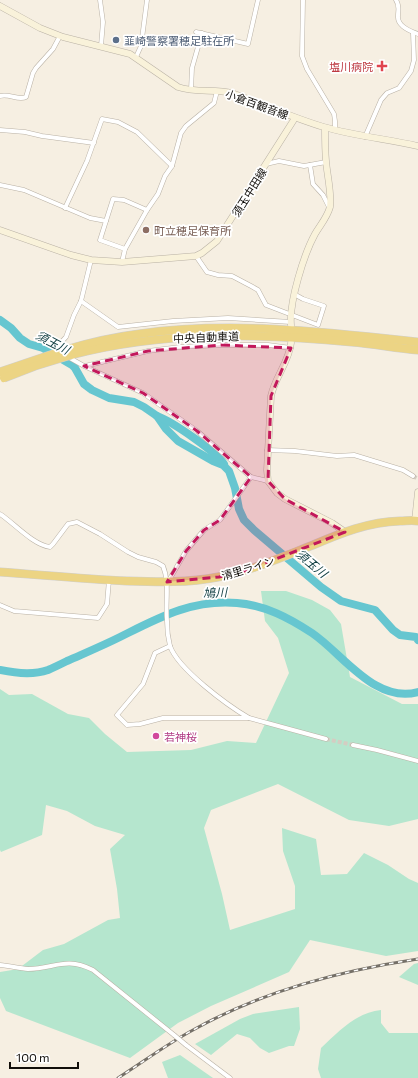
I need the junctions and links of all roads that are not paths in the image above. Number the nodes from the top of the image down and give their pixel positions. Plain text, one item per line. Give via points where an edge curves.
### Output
1 (100, 0) edge
2 (147, 0) edge
3 (258, 0) edge
4 (303, 0) edge
5 (396, 0) edge
6 (0, 6) edge
7 (196, 32) dead end
8 (202, 33) junction
9 (416, 33) edge
10 (60, 36) junction
11 (101, 46) junction
12 (136, 56) junction
13 (191, 90) junction
14 (217, 91) junction
15 (0, 96) edge
16 (295, 118) junction
17 (325, 128) junction
18 (0, 130) edge
19 (335, 130) junction
20 (365, 137) junction
21 (94, 143) junction
22 (418, 146) edge
23 (326, 162) junction
24 (266, 164) junction
25 (310, 165) junction
26 (172, 166) junction
27 (0, 185) edge
28 (330, 207) junction
29 (65, 208) junction
30 (147, 210) junction
31 (106, 221) junction
32 (0, 230) edge
33 (125, 249) junction
34 (196, 256) junction
35 (91, 260) junction
36 (122, 262) junction
37 (294, 294) junction
38 (81, 301) junction
39 (290, 315) junction
40 (291, 323) joint
41 (383, 342) junction
42 (418, 342) edge
43 (291, 345) joint
44 (418, 350) edge
45 (84, 366) junction
46 (1, 377) edge
47 (267, 450) junction
48 (413, 476) tunnel mouth
49 (251, 477) junction
50 (268, 481) junction
51 (418, 492) edge
52 (0, 514) edge
53 (416, 521) edge
54 (345, 532) junction
55 (0, 572) edge
56 (109, 580) junction
57 (167, 582) junction
58 (0, 605) edge
59 (170, 646) junction
60 (249, 718) junction
61 (326, 739) tunnel mouth
62 (353, 745) tunnel mouth
63 (418, 761) edge
64 (0, 965) edge
65 (230, 1078) edge

1 - 11 street via 103,22
2 - 12 street via 141,46
3 - 8 street via 248,44
4 - 19 street via 302,56 334,114
5 - 9 street via 399,6 398,22
6 - 10 main road, 小倉百観音線
7 - 8 street
8 - 13 street via 192,68
9 - 20 street via 411,71 399,88 387,93 381,100
10 - 11 main road, 小倉百観音線
10 - 15 street via 53,49 32,73 26,98
11 - 12 main road, 小倉百観音線
12 - 13 main road, 小倉百観音線 via 172,84
13 - 14 main road, 小倉百観音線
14 - 16 main road, 小倉百観音線 via 237,95
14 - 26 street via 214,103 181,133
16 - 17 main road
16 - 24 main road, 須玉中田線
17 - 19 main road
17 - 23 main road
18 - 21 street
19 - 20 main road
20 - 22 main road
21 - 26 street via 102,119 118,122 137,132
21 - 29 street
23 - 25 street
23 - 28 main road
24 - 25 street via 279,161
24 - 34 main road, 須玉中田線 via 217,241
25 - 28 street via 313,184
26 - 30 street
27 - 29 street via 24,190
28 - 37 main road via 306,254
29 - 31 street
30 - 31 street via 124,200 113,199
30 - 33 street
31 - 33 street via 100,240
32 - 35 main road, 須玉中田線
33 - 36 street
34 - 36 main road, 須玉中田線
34 - 39 street via 207,272 232,276 258,290 266,306
35 - 36 main road, 須玉中田線
35 - 38 street
37 - 39 main road
37 - 39 street via 324,306 318,325
38 - 40 street via 118,327 173,320 228,318
38 - 45 street via 66,338 56,349
39 - 40 main road
41 - 42 highway, 中央自動車道
41 - 44 highway, 中央自動車道
41 - 46 highway, 中央自動車道, bridge via 216,335 174,337 68,352
43 - 45 street via 222,344 148,350
43 - 47 main road via 272,387
45 - 49 street via 143,393 197,431
47 - 48 street via 354,455 403,470
47 - 50 main road
49 - 50 street
49 - 57 street via 220,520 204,530 186,551
50 - 54 main road via 285,499 332,522
51 - 53 main road
52 - 57 street via 37,542 50,547 68,524 77,522 128,552 163,566
53 - 54 highway, 清里ライン via 385,521 366,524
54 - 57 highway, 清里ライン via 245,570 219,577
55 - 56 highway, 清里ライン
56 - 57 highway, 清里ライン
56 - 58 street via 107,604 98,618 14,611
57 - 59 street via 166,604
59 - 60 street via 179,660 212,693
59 - 60 street via 155,652 143,684 117,715 126,725 163,718
60 - 61 street
62 - 63 street
64 - 65 street, bridge via 29,969 69,963 83,965 93,970

